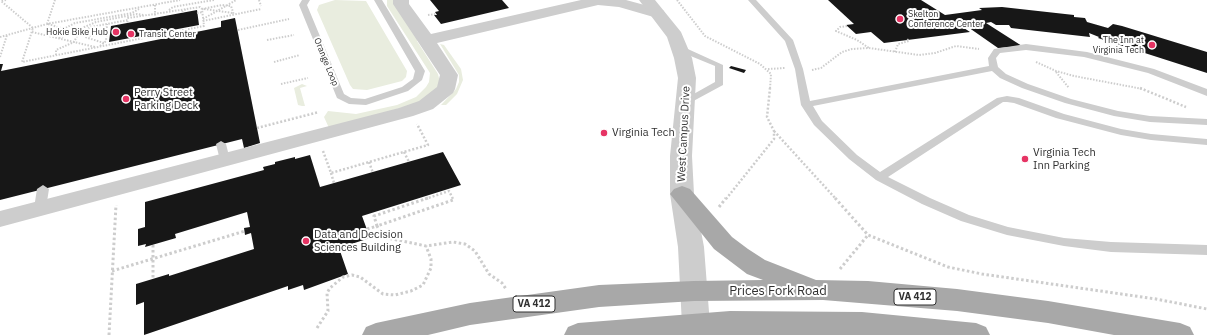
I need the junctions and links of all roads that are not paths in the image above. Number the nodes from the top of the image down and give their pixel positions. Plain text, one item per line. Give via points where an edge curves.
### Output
1 (306, 0) edge
2 (378, 0) edge
3 (402, 0) edge
4 (752, 0) edge
5 (600, 1) edge
6 (652, 7) edge
7 (427, 40) junction
8 (679, 48) junction
9 (994, 68) junction
10 (1207, 93) edge
11 (686, 102) junction
12 (806, 105) junction
13 (1207, 122) edge
14 (1207, 142) edge
15 (880, 177) junction
16 (682, 194) junction
17 (0, 219) edge
18 (1207, 250) edge
19 (832, 280) junction
20 (694, 291) junction
21 (697, 330) edge
22 (376, 335) edge
23 (578, 335) edge
24 (976, 335) edge
25 (1180, 335) edge

1 - 2 lane, Orange Loop via 303,5 340,96 349,101 366,102 405,89 417,80 420,72
3 - 7 street via 401,4
4 - 12 lane via 789,40 799,69
5 - 6 street
5 - 7 street
6 - 8 street, West Campus Drive via 675,36
7 - 17 street via 447,71 449,79 446,89 433,101 406,112 223,152 41,199
8 - 11 street, West Campus Drive via 687,78
8 - 11 lane via 719,65 720,83
9 - 10 lane via 992,58 997,51 1026,47 1043,48 1120,62 1169,77
9 - 12 lane
9 - 13 lane via 1003,76 1025,86 1087,107 1150,119
11 - 16 street, West Campus Drive via 681,156
12 - 15 lane via 834,140 853,158
14 - 15 lane via 1121,132 1007,99 1000,100
15 - 18 lane via 966,218 1014,233 1111,247
16 - 19 main road via 723,243 763,270
16 - 20 street, West Campus Drive via 691,247
19 - 20 main road, Prices Fork Road / VA 412
19 - 25 main road, Prices Fork Road / VA 412 via 920,297 1041,311
20 - 21 street, West Campus Drive
20 - 22 main road, Prices Fork Road / VA 412 via 599,296 535,304 470,314
21 - 23 main road
21 - 24 main road via 793,323 862,324

